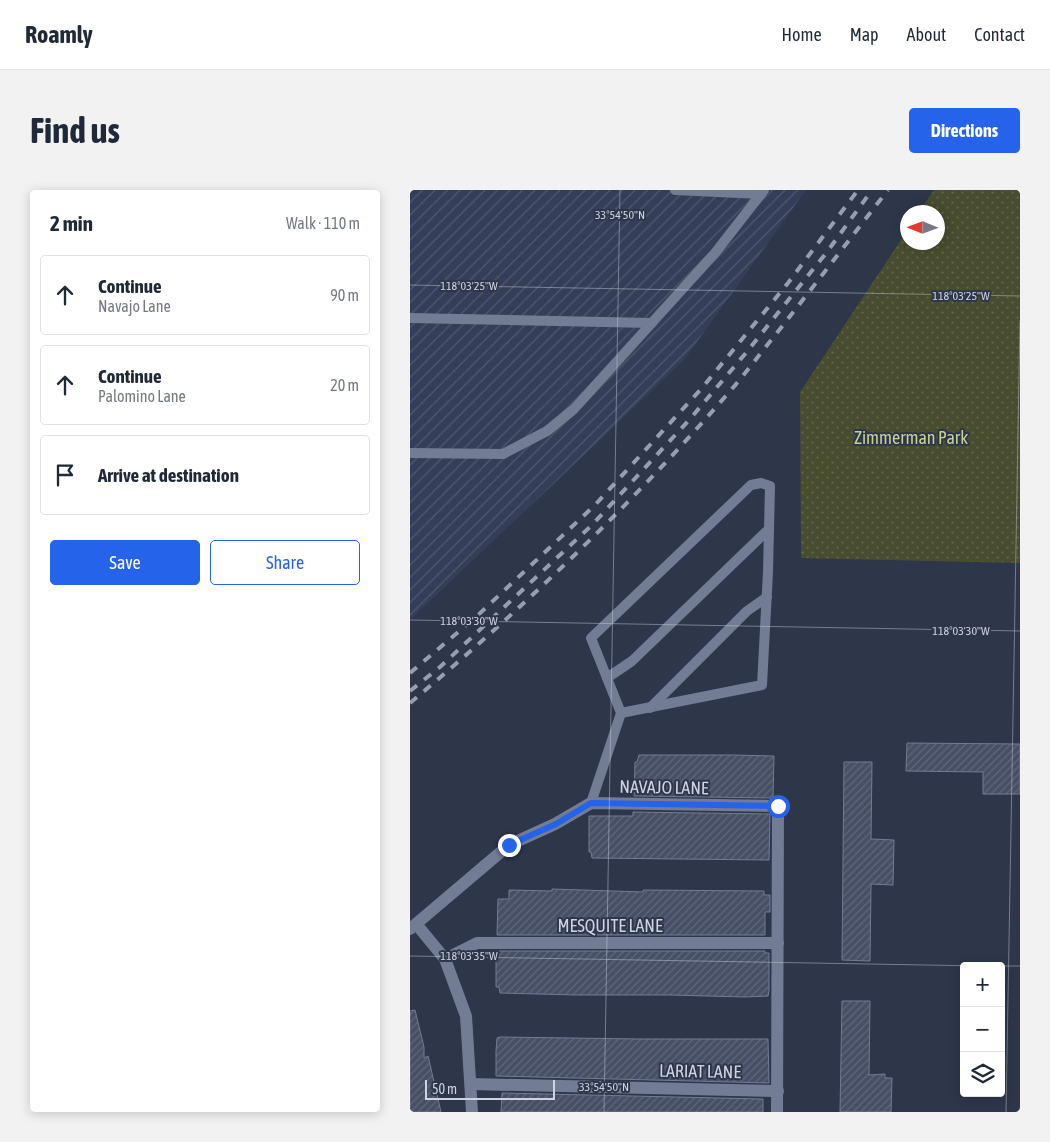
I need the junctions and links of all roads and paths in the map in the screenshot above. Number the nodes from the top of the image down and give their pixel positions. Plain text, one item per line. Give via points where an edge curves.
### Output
1 (675, 190) edge
2 (763, 192) edge
3 (410, 318) edge
4 (652, 323) junction
5 (410, 453) edge
6 (769, 529) junction
7 (767, 597) junction
8 (607, 678) junction
9 (650, 708) junction
10 (621, 713) junction
11 (591, 803) junction
12 (414, 927) edge
13 (778, 943) junction
14 (445, 959) junction
15 (471, 1084) junction
16 (778, 1090) junction
17 (472, 1112) edge
18 (777, 1112) edge

1 - 2 lane
2 - 4 lane via 715,253
3 - 4 lane
4 - 5 lane via 574,409 547,431 503,454
6 - 7 lane
6 - 8 lane via 632,661
6 - 8 lane via 770,486 761,483 751,485 591,638
7 - 9 lane via 747,611
7 - 9 lane via 762,685
8 - 10 lane
9 - 10 lane
10 - 11 lane
11 - 12 street via 556,824 509,845
11 - 13 street, NAVAJO LANE via 778,806
12 - 14 street
13 - 14 street, MESQUITE LANE via 477,943
13 - 16 street
14 - 15 street via 466,1016
15 - 16 street, LARIAT LANE
15 - 17 street
16 - 18 street

